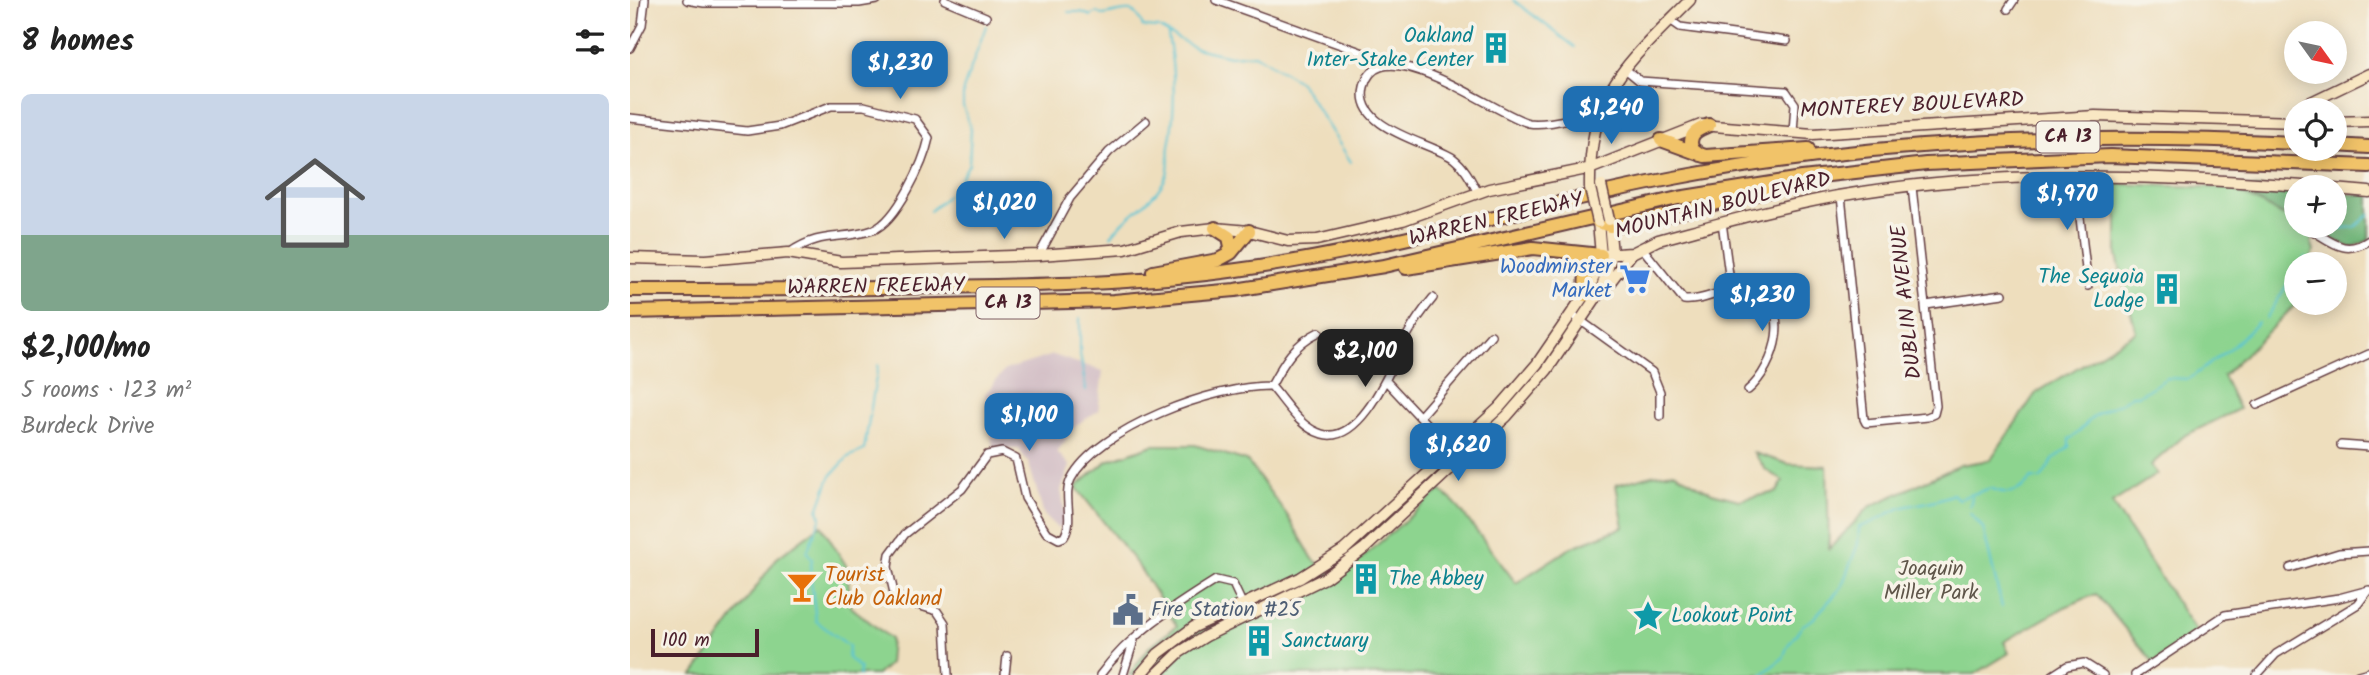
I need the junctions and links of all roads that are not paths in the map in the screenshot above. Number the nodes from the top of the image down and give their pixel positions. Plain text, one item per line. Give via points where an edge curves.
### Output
1 (645, 0) edge
2 (687, 0) edge
3 (877, 0) edge
4 (945, 0) edge
5 (1216, 0) edge
6 (1690, 0) edge
7 (2014, 0) edge
8 (2008, 9) dead end
9 (986, 17) dead end
10 (1670, 20) junction
11 (1787, 41) dead end
12 (630, 48) edge
13 (1402, 66) junction
14 (1624, 68) junction
15 (2369, 74) edge
16 (2319, 98) edge
17 (1597, 115) junction
18 (630, 118) edge
19 (1146, 121) dead end
20 (2369, 121) edge
21 (2284, 122) edge
22 (2347, 122) edge
23 (1709, 125) junction
24 (1793, 132) junction
25 (1661, 140) junction
26 (2284, 143) edge
27 (2347, 146) edge
28 (2369, 147) edge
29 (1839, 152) junction
30 (1705, 156) junction
31 (2369, 166) edge
32 (1592, 168) junction
33 (1865, 170) junction
34 (2075, 176) junction
35 (2284, 185) edge
36 (1912, 187) junction
37 (2347, 190) edge
38 (2369, 191) edge
39 (1478, 193) junction
40 (1841, 196) junction
41 (1722, 222) junction
42 (1605, 223) junction
43 (1215, 228) junction
44 (1249, 231) junction
45 (2324, 238) edge
46 (2369, 240) edge
47 (1561, 249) junction
48 (1643, 249) junction
49 (788, 253) junction
50 (1632, 253) junction
51 (1039, 255) junction
52 (1606, 255) junction
53 (1225, 257) junction
54 (630, 258) edge
55 (1384, 266) junction
56 (1045, 285) junction
57 (2088, 286) dead end
58 (630, 290) edge
59 (1731, 290) junction
60 (2003, 294) dead end
61 (1433, 298) dead end
62 (1589, 299) junction
63 (1926, 305) junction
64 (630, 312) edge
65 (1571, 314) junction
66 (1581, 321) junction
67 (1320, 331) dead end
68 (1491, 335) dead end
69 (2369, 354) edge
70 (1387, 382) junction
71 (1271, 386) junction
72 (1748, 390) dead end
73 (2257, 405) dead end
74 (1421, 415) junction
75 (1661, 416) dead end
76 (2341, 445) dead end
77 (2369, 447) edge
78 (1452, 451) junction
79 (1460, 460) junction
80 (2369, 551) edge
81 (2290, 568) dead end
82 (2368, 590) edge
83 (1244, 605) junction
84 (1248, 616) junction
85 (1135, 637) junction
86 (1007, 656) dead end
87 (2369, 672) edge
88 (948, 675) edge
89 (1005, 675) edge
90 (1100, 675) edge
91 (1123, 675) edge
92 (1140, 675) edge
93 (1156, 675) edge
94 (2053, 675) edge
95 (2103, 675) edge
96 (2135, 675) edge
97 (2257, 675) edge
98 (2358, 675) edge

1 - 12 street via 642,25
2 - 3 street
4 - 9 street
5 - 13 street
6 - 10 street
7 - 8 street
10 - 11 street via 1680,27
10 - 14 street
13 - 17 street via 1464,88 1530,123
13 - 39 street via 1379,69 1367,79 1363,94 1370,114 1390,130 1455,159
14 - 17 street
14 - 24 street via 1640,81 1786,91 1795,104
15 - 16 street
17 - 32 street
18 - 49 street via 747,131 780,126 831,106 864,106 915,119 929,138 925,157 897,207 875,229 808,240
19 - 51 street via 1109,152 1070,198
20 - 22 street
21 - 24 street, MONTEREY BOULEVARD via 2095,116 1840,134
23 - 24 street, MONTEREY BOULEVARD
23 - 25 street, MONTEREY BOULEVARD via 1693,126
23 - 30 highway via 1691,140 1695,152
25 - 30 highway
25 - 32 street, MONTEREY BOULEVARD
26 - 29 highway, WARREN FREEWAY / CA 13 via 2048,138
27 - 28 highway
29 - 30 highway via 1820,148
29 - 56 highway, WARREN FREEWAY / CA 13 via 1663,180 1294,262 1175,278
31 - 33 highway, WARREN FREEWAY / CA 13 via 2110,156 1987,159
32 - 39 street, MONTEREY BOULEVARD
32 - 42 street, bridge
33 - 42 highway
33 - 55 highway, WARREN FREEWAY / CA 13 via 1678,198
34 - 35 street, MOUNTAIN BOULEVARD via 2177,176
34 - 36 street, MOUNTAIN BOULEVARD
34 - 57 street
36 - 40 street, MOUNTAIN BOULEVARD
36 - 63 street, DUBLIN AVENUE
37 - 38 street
39 - 44 street, MONTEREY BOULEVARD via 1404,220 1317,240 1288,241
40 - 41 street, MOUNTAIN BOULEVARD
40 - 63 street, DUBLIN AVENUE via 1866,423 1934,414
41 - 48 street, MOUNTAIN BOULEVARD via 1658,240
41 - 59 street
42 - 52 street
43 - 44 street, MONTEREY BOULEVARD
43 - 51 street, MONTEREY BOULEVARD via 1181,232 1125,249
43 - 53 highway via 1231,242
44 - 53 highway
45 - 46 street via 2340,248
47 - 52 highway
47 - 55 highway via 1533,248 1403,268
47 - 62 highway via 1584,261
48 - 50 street, MOUNTAIN BOULEVARD
48 - 59 street via 1684,300
49 - 51 street, MONTEREY BOULEVARD via 841,262
49 - 54 street, MONTEREY BOULEVARD via 705,260
50 - 52 street, MOUNTAIN BOULEVARD
50 - 62 street
52 - 62 street
53 - 56 highway via 1188,267
55 - 64 highway, WARREN FREEWAY / CA 13 via 1235,290 1126,300
56 - 58 highway, WARREN FREEWAY / CA 13
59 - 72 street via 1763,296 1776,319 1772,353
60 - 63 street
61 - 70 street via 1409,332
62 - 65 street
62 - 66 street
65 - 66 street
65 - 78 street via 1499,408
66 - 75 street via 1652,372 1660,392
66 - 79 street via 1507,416
67 - 71 street via 1288,355
68 - 74 street
69 - 73 street
70 - 71 street via 1354,423 1337,434 1310,428
70 - 74 street
71 - 88 street via 1214,395 1142,423 1104,445 1069,482 1069,524 1059,539 1046,532 1025,498 1016,459 1002,452 987,455 962,489 905,534 890,554 894,593 904,601 937,611 945,623
74 - 78 street
76 - 77 street
78 - 79 street
78 - 83 street via 1344,550
79 - 84 street via 1325,578
80 - 81 street via 2339,553
82 - 96 street via 2225,615
82 - 97 street via 2358,604 2276,654
83 - 84 street
83 - 85 street via 1233,584 1216,580 1165,611
83 - 92 street via 1194,627 1158,654
84 - 93 street via 1180,652
85 - 90 street
85 - 91 street
86 - 89 street
87 - 98 street
94 - 95 street via 2084,663

